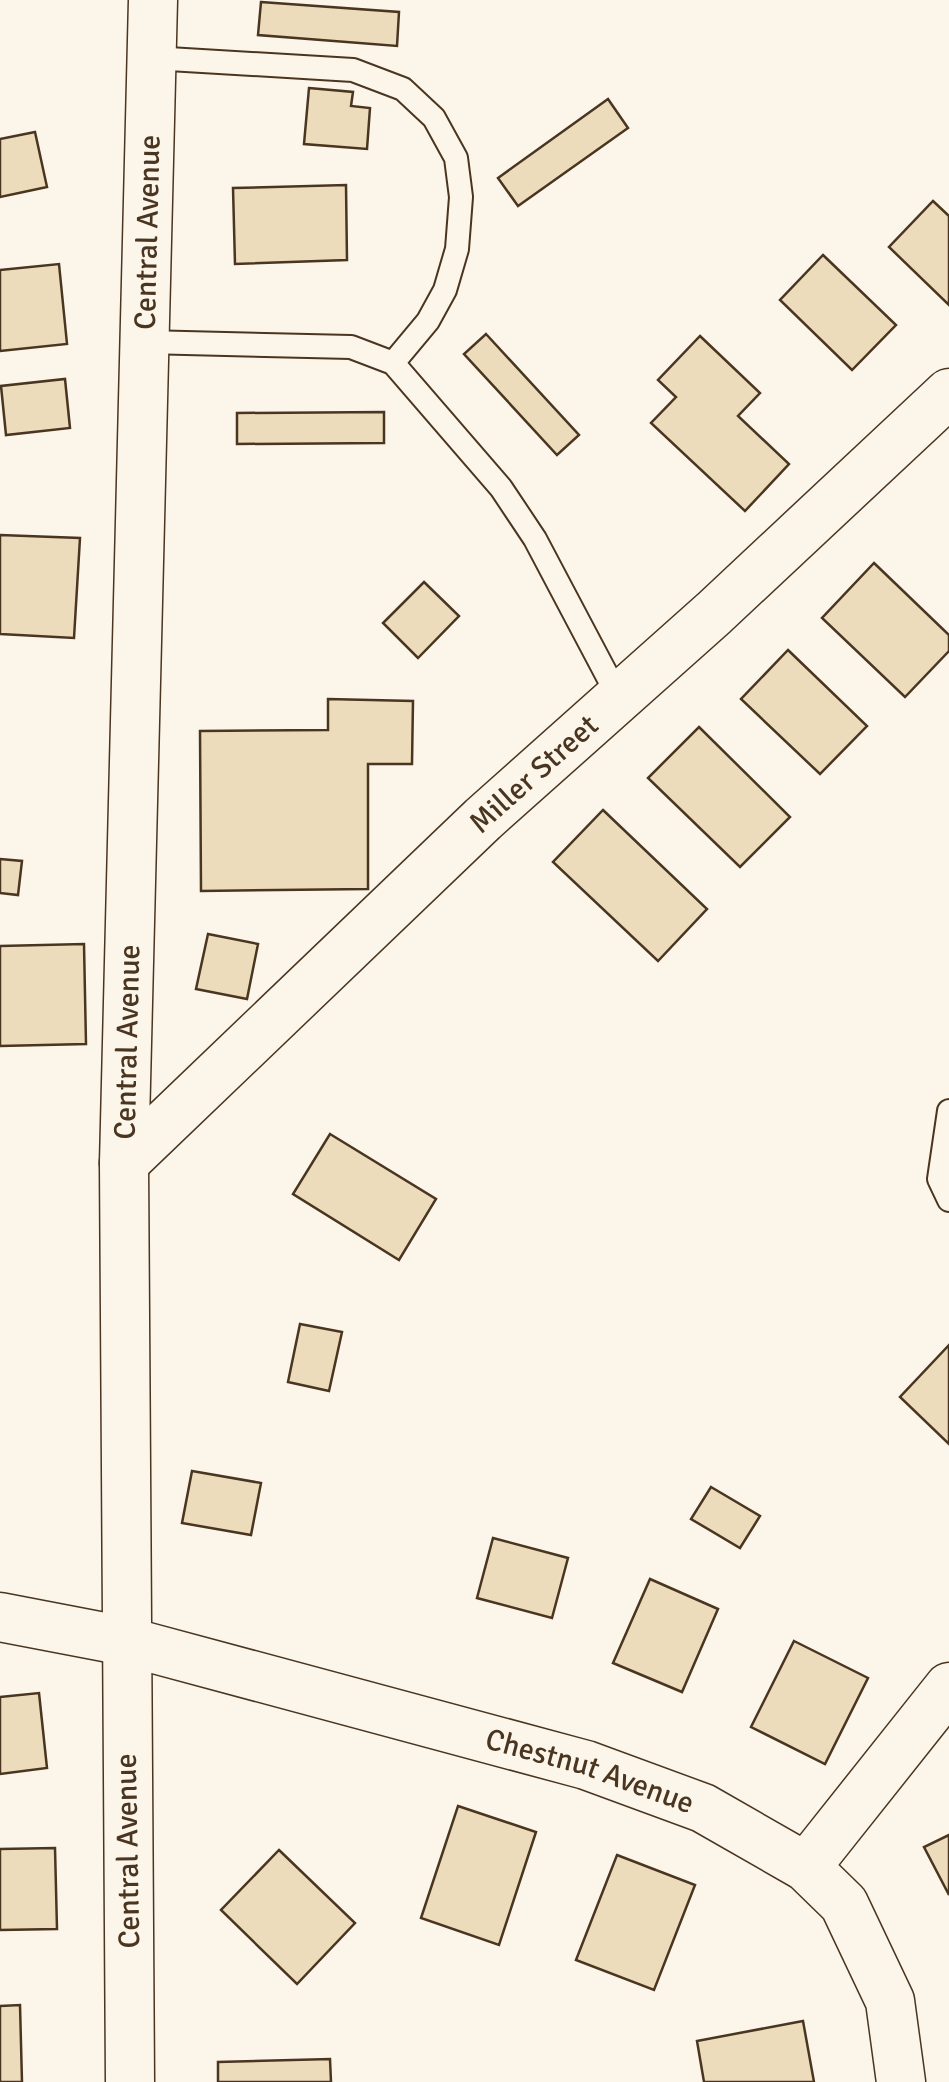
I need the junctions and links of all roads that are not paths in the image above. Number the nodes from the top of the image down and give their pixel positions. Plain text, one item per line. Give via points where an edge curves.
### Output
1 (153, 0) edge
2 (152, 58) junction
3 (144, 342) junction
4 (393, 363) junction
5 (949, 393) edge
6 (620, 698) junction
7 (949, 1111) edge
8 (124, 1163) junction
9 (949, 1200) edge
10 (0, 1617) edge
11 (126, 1641) junction
12 (949, 1686) edge
13 (806, 1867) junction
14 (130, 2082) edge
15 (901, 2082) edge

1 - 2 street, Central Avenue
2 - 3 street, Central Avenue
2 - 4 lane via 354,70 403,88 434,118 456,158 457,249 428,321
3 - 4 lane via 351,346
3 - 8 street, Central Avenue
4 - 6 lane via 536,539
5 - 6 street, Miller Street
6 - 8 street, Miller Street via 482,818
7 - 9 lane via 939,1179
8 - 11 street, Central Avenue
10 - 11 street, Chestnut Avenue
11 - 13 street, Chestnut Avenue via 586,1765 703,1808
11 - 14 street, Central Avenue
12 - 13 street
13 - 15 street, Chestnut Avenue via 844,1904 890,2002

